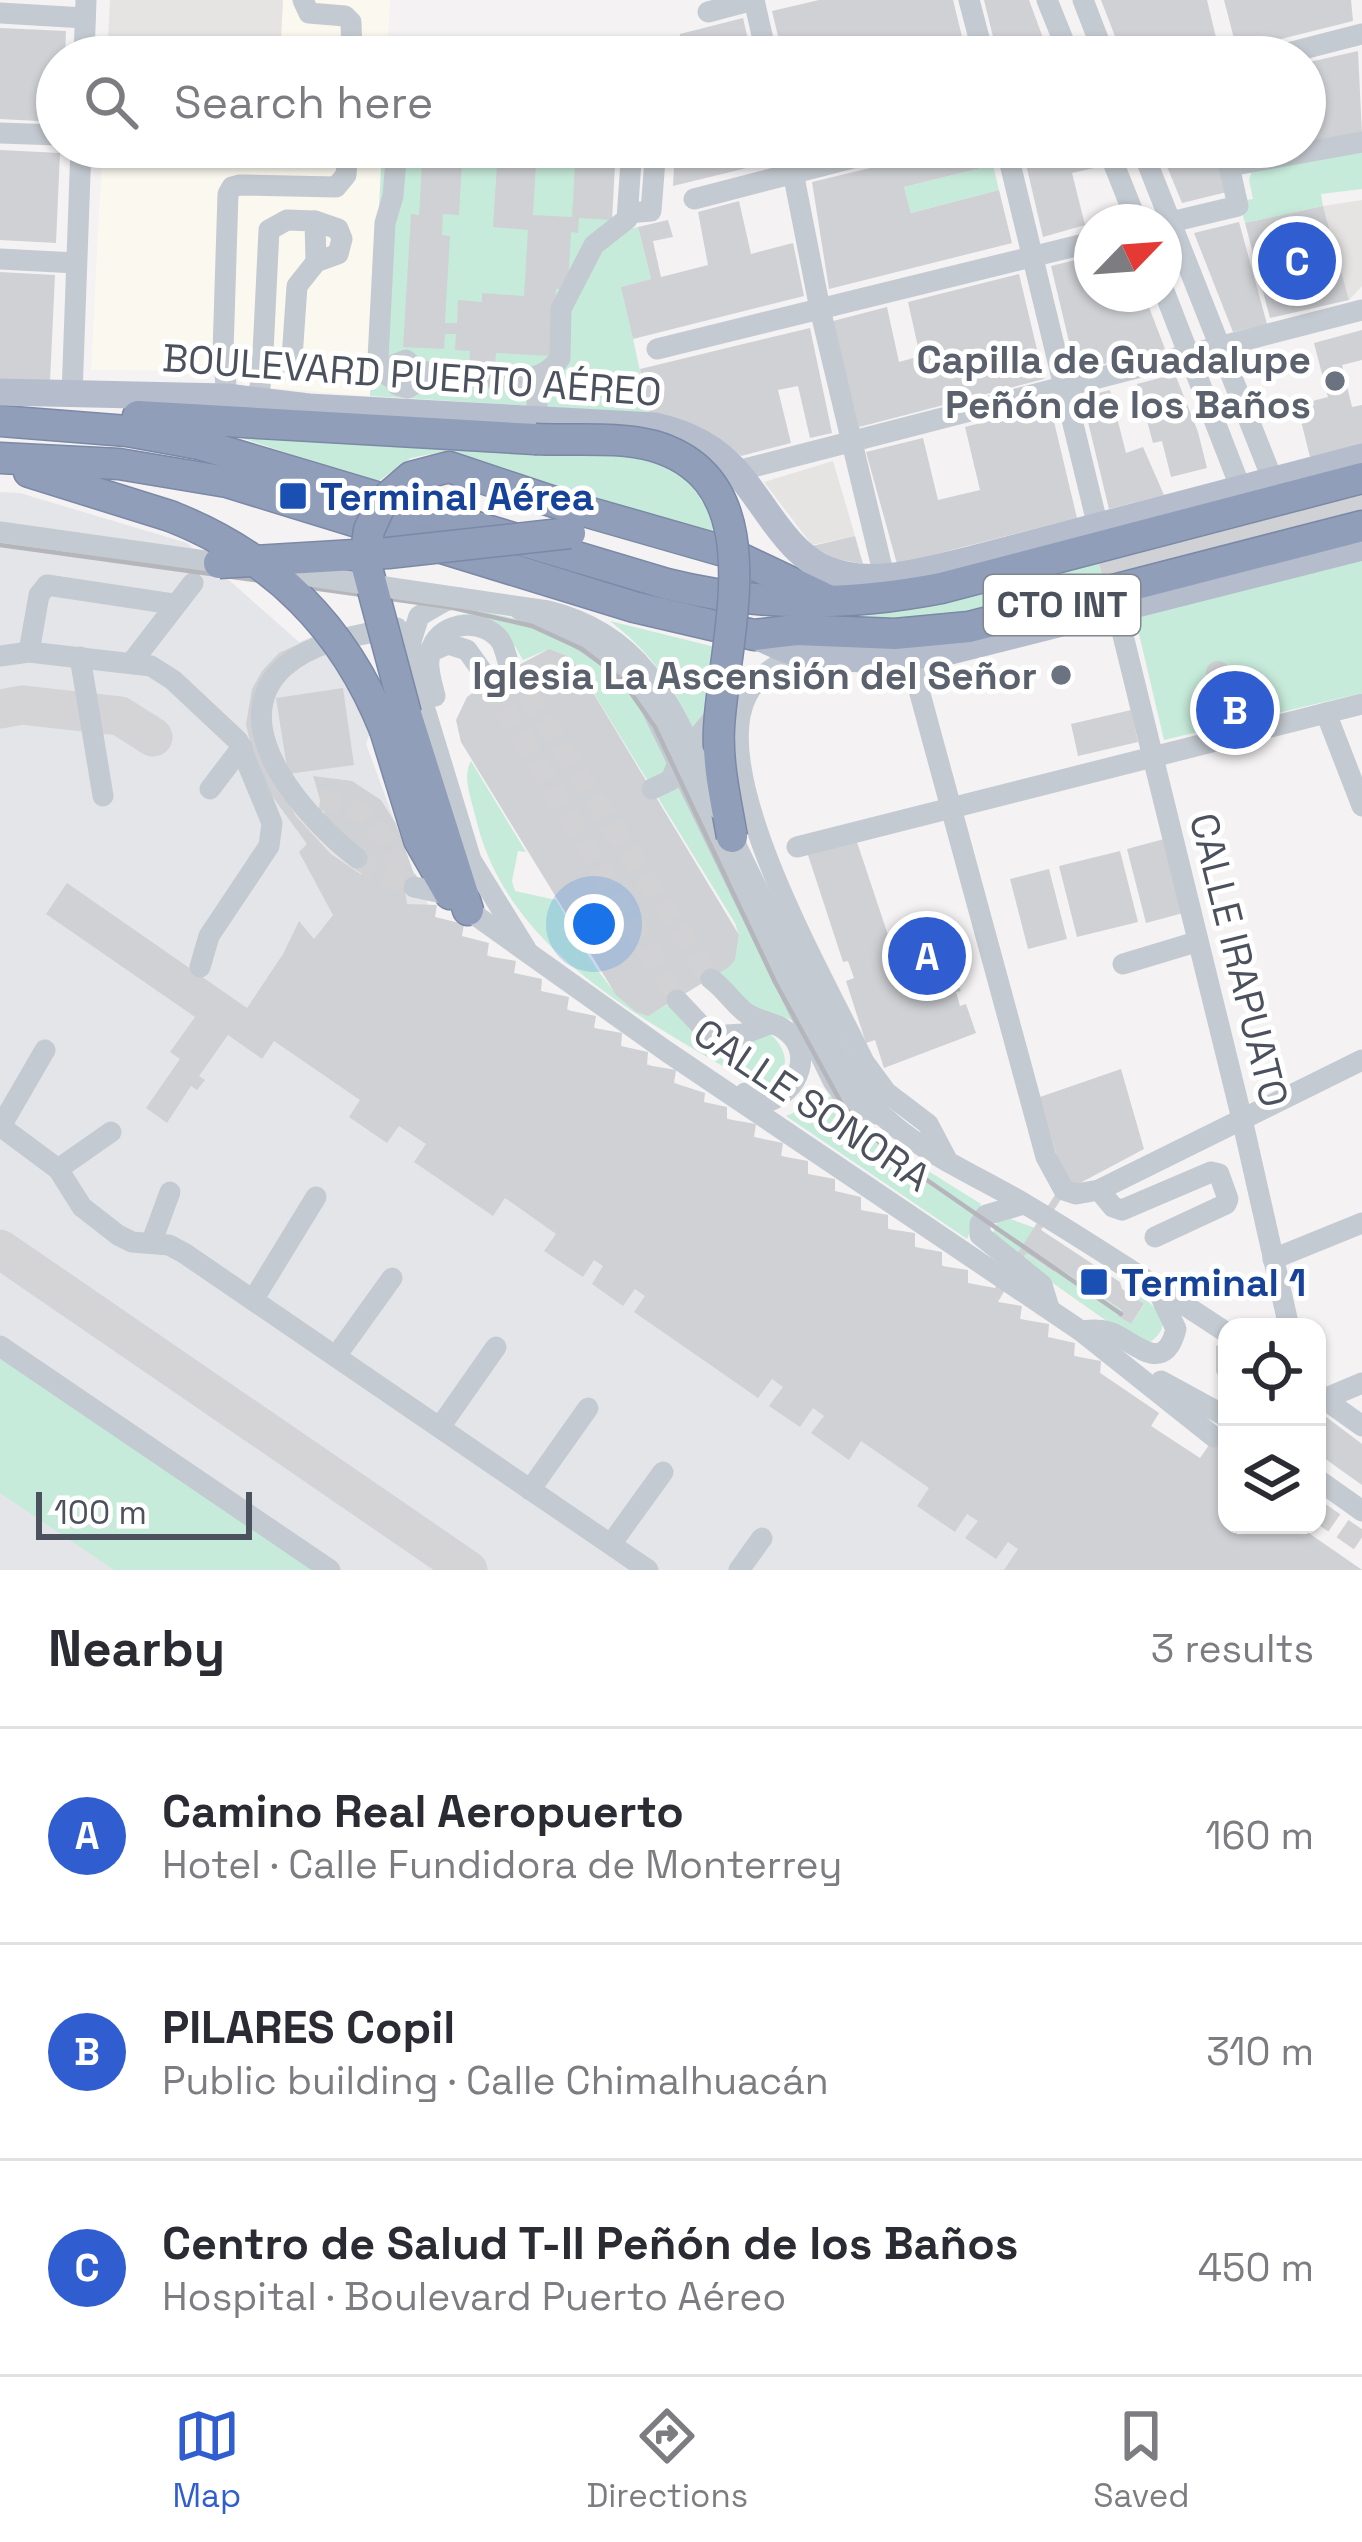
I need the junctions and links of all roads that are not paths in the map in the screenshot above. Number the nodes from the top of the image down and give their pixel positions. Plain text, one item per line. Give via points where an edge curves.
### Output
1 (303, 0) edge
2 (753, 0) edge
3 (969, 0) edge
4 (1047, 0) edge
5 (1083, 0) edge
6 (86, 9) edge
7 (708, 12) dead end
8 (0, 14) edge
9 (1362, 34) edge
10 (352, 36) edge
11 (762, 36) edge
12 (978, 36) edge
13 (1062, 36) edge
14 (1097, 36) edge
15 (1326, 43) edge
16 (0, 133) edge
17 (36, 134) edge
18 (1362, 142) edge
19 (1326, 148) edge
20 (80, 168) edge
21 (346, 168) edge
22 (395, 168) edge
23 (631, 168) edge
24 (654, 168) edge
25 (793, 168) edge
26 (813, 168) edge
27 (1011, 168) edge
28 (1115, 168) edge
29 (1149, 168) edge
30 (1229, 168) edge
31 (794, 173) junction
32 (694, 200) dead end
33 (1130, 204) edge
34 (1164, 204) edge
35 (628, 213) junction
36 (1182, 219) edge
37 (1074, 246) edge
38 (1182, 249) edge
39 (1032, 256) junction
40 (0, 259) edge
41 (76, 263) junction
42 (820, 309) junction
43 (1362, 310) edge
44 (1172, 312) edge
45 (657, 349) dead end
46 (1222, 349) junction
47 (1190, 357) junction
48 (401, 373) junction
49 (469, 375) dead end
50 (494, 376) dead end
51 (537, 377) junction
52 (260, 386) junction
53 (1065, 389) junction
54 (0, 392) edge
55 (72, 394) junction
56 (172, 395) junction
57 (226, 397) junction
58 (387, 411) junction
59 (0, 421) edge
60 (37, 423) junction
61 (281, 425) junction
62 (536, 429) junction
63 (850, 442) junction
64 (1362, 457) edge
65 (0, 461) edge
66 (737, 471) junction
67 (1362, 478) edge
68 (1274, 481) junction
69 (1241, 489) junction
70 (1136, 517) joint
71 (567, 519) junction
72 (1362, 526) edge
73 (0, 532) edge
74 (1330, 534) junction
75 (1089, 540) junction
76 (1362, 548) edge
77 (219, 563) junction
78 (1275, 570) junction
79 (884, 577) junction
80 (193, 583) dead end
81 (833, 602) junction
82 (173, 604) junction
83 (1117, 611) junction
84 (415, 624) junction
85 (754, 635) junction
86 (29, 652) junction
87 (430, 652) junction
88 (795, 653) junction
89 (0, 656) edge
90 (80, 657) junction
91 (910, 657) junction
92 (132, 662) junction
93 (510, 668) tunnel mouth
94 (760, 678) junction
95 (489, 681) tunnel mouth
96 (1361, 706) edge
97 (1326, 713) junction
98 (396, 722) junction
99 (242, 747) junction
100 (1152, 756) junction
101 (679, 760) junction
102 (447, 782) junction
103 (210, 789) dead end
104 (652, 789) dead end
105 (103, 796) dead end
106 (296, 798) junction
107 (320, 800) tunnel mouth
108 (950, 806) junction
109 (1362, 806) edge
110 (733, 837) junction
111 (797, 847) dead end
112 (357, 858) tunnel mouth
113 (414, 886) tunnel mouth
114 (459, 902) junction
115 (1196, 942) junction
116 (526, 949) junction
117 (1123, 964) dead end
118 (200, 967) dead end
119 (711, 979) tunnel mouth
120 (677, 1000) tunnel mouth
121 (769, 1024) junction
122 (799, 1034) junction
123 (45, 1050) dead end
124 (666, 1051) junction
125 (1362, 1060) edge
126 (877, 1114) junction
127 (1242, 1119) junction
128 (0, 1126) edge
129 (111, 1132) dead end
130 (948, 1162) junction
131 (58, 1169) junction
132 (1096, 1191) junction
133 (170, 1192) dead end
134 (316, 1197) dead end
135 (1024, 1204) junction
136 (1362, 1223) edge
137 (1155, 1237) dead end
138 (152, 1241) junction
139 (1273, 1259) junction
140 (392, 1278) dead end
141 (1155, 1284) junction
142 (253, 1300) junction
143 (1049, 1308) junction
144 (1287, 1318) edge
145 (1218, 1327) edge
146 (1081, 1331) junction
147 (0, 1346) edge
148 (496, 1347) dead end
149 (336, 1356) junction
150 (1118, 1358) junction
151 (1362, 1383) edge
152 (1326, 1394) edge
153 (1326, 1400) edge
154 (588, 1408) dead end
155 (1218, 1413) edge
156 (1362, 1426) edge
157 (440, 1427) junction
158 (1214, 1437) dead end
159 (663, 1472) dead end
160 (1326, 1485) edge
161 (530, 1490) junction
162 (1362, 1510) edge
163 (762, 1538) dead end
164 (610, 1544) junction
165 (330, 1570) edge
166 (648, 1570) edge
167 (739, 1570) edge

1 - 10 street via 309,13 345,16
2 - 7 street
2 - 11 street
3 - 12 street
4 - 13 street
5 - 14 street
6 - 8 street
9 - 15 street
16 - 17 street
18 - 19 street
20 - 41 street
21 - 57 street via 336,187 240,184 228,194
22 - 48 street via 378,335
23 - 35 street
24 - 35 street via 651,211
25 - 31 street
26 - 31 street
27 - 39 street
28 - 33 street
29 - 34 street
30 - 36 street via 1238,206
31 - 32 street
31 - 42 street
35 - 51 street via 594,244 561,309 560,358
37 - 39 street
38 - 46 street
39 - 42 street
39 - 53 street
40 - 41 street
41 - 55 street
42 - 45 street
42 - 63 street
43 - 46 street
44 - 47 street
46 - 47 street
46 - 68 street
47 - 53 street
47 - 69 street
48 - 49 street
48 - 58 street
50 - 51 street
51 - 62 street
52 - 52 street via 267,237 281,221 315,220 338,230 338,254 316,262 297,286 290,366
52 - 57 main road, BOULEVARD PUERTO AÉREO / CTO INT
52 - 58 main road, BOULEVARD PUERTO AÉREO / CTO INT
53 - 63 street
53 - 75 street
54 - 55 main road, BOULEVARD PUERTO AÉREO / CTO INT
55 - 56 main road, BOULEVARD PUERTO AÉREO / CTO INT
56 - 57 main road, BOULEVARD PUERTO AÉREO / CTO INT
56 - 61 highway
58 - 62 main road, BOULEVARD PUERTO AÉREO / CTO INT
59 - 60 highway, CTO INT
60 - 61 highway via 88,414
60 - 81 highway, CTO INT via 223,450 716,596
61 - 62 highway
62 - 66 main road, BOULEVARD PUERTO AÉREO / CTO INT via 670,429
62 - 110 highway, bridge via 656,447 702,472 721,499 736,549 718,745
63 - 66 street
63 - 79 street
64 - 68 main road, CTO INT
65 - 85 highway, CTO INT via 119,464 227,482 634,608
65 - 98 highway, bridge via 170,515 249,558 314,612
66 - 79 main road, CTO INT via 805,557 845,575
67 - 75 highway, CTO INT
68 - 69 main road, CTO INT
69 - 70 main road, CTO INT
70 - 75 highway
71 - 77 highway, bridge via 388,553
71 - 81 highway via 727,552
71 - 98 highway, bridge via 449,467 411,477 382,502 365,560
72 - 74 highway, CTO INT
73 - 77 street
74 - 78 highway
74 - 85 highway, CTO INT via 969,627
75 - 79 main road, CTO INT
75 - 81 highway, CTO INT via 941,588
76 - 78 main road, CTO INT
77 - 110 street, bridge via 591,624 657,682
78 - 83 main road, CTO INT
80 - 82 street
82 - 86 street via 47,585
82 - 92 street
83 - 91 main road, CTO INT
83 - 100 street, CALLE IRAPUATO
84 - 101 street via 425,610 459,598 519,610 578,637 634,680
84 - 102 street via 412,667
84 - 106 street via 323,645 272,682 263,731
85 - 88 main road, CTO INT
86 - 89 street
86 - 90 street
87 - 93 street via 448,629 468,624 500,640
87 - 95 street via 448,644 467,650
87 - 102 street
88 - 91 main road, CTO INT
88 - 94 street
90 - 92 street
90 - 105 street
91 - 108 street
92 - 99 street via 173,680
94 - 101 street via 716,713
94 - 130 street via 745,699 739,742 758,836 864,1062 886,1092 928,1124
96 - 97 street
97 - 100 street
97 - 109 street
98 - 114 highway via 419,840
99 - 103 street
99 - 118 street via 272,835 209,936
100 - 108 street
100 - 115 street, CALLE IRAPUATO
101 - 104 street via 671,780
101 - 122 street
102 - 116 street via 471,860
106 - 107 street
106 - 112 street
108 - 111 street
108 - 132 street via 1046,1156 1064,1190
110 - 126 street via 849,1077
113 - 114 street
114 - 116 street, CALLE SONORA
115 - 117 street
115 - 127 street, CALLE IRAPUATO
116 - 124 street, CALLE SONORA
119 - 121 street
120 - 121 street via 711,1036
121 - 122 street
122 - 124 street via 799,1075 766,1102 701,1062
122 - 126 street via 850,1105
123 - 128 street
124 - 143 street, CALLE SONORA
125 - 127 street
126 - 130 street
127 - 132 street
127 - 139 street, CALLE IRAPUATO
128 - 131 street
129 - 131 street
130 - 135 street
131 - 138 street via 82,1207 118,1235
132 - 137 street via 1122,1210 1219,1174 1226,1204
133 - 138 street
134 - 142 street
135 - 141 street
135 - 143 street via 986,1215 980,1234 1042,1285
136 - 139 street
138 - 142 street via 184,1252
139 - 144 street, CALLE IRAPUATO
140 - 149 street
141 - 145 street
141 - 146 street via 1176,1330 1163,1350 1145,1353 1114,1334
142 - 149 street
143 - 146 street, CALLE SONORA
146 - 150 street, CALLE SONORA
147 - 165 street
148 - 157 street
149 - 157 street
150 - 155 street
150 - 158 street
151 - 152 street
153 - 156 street
154 - 161 street
157 - 161 street
159 - 164 street
160 - 162 street
161 - 164 street
163 - 167 street
164 - 166 street

